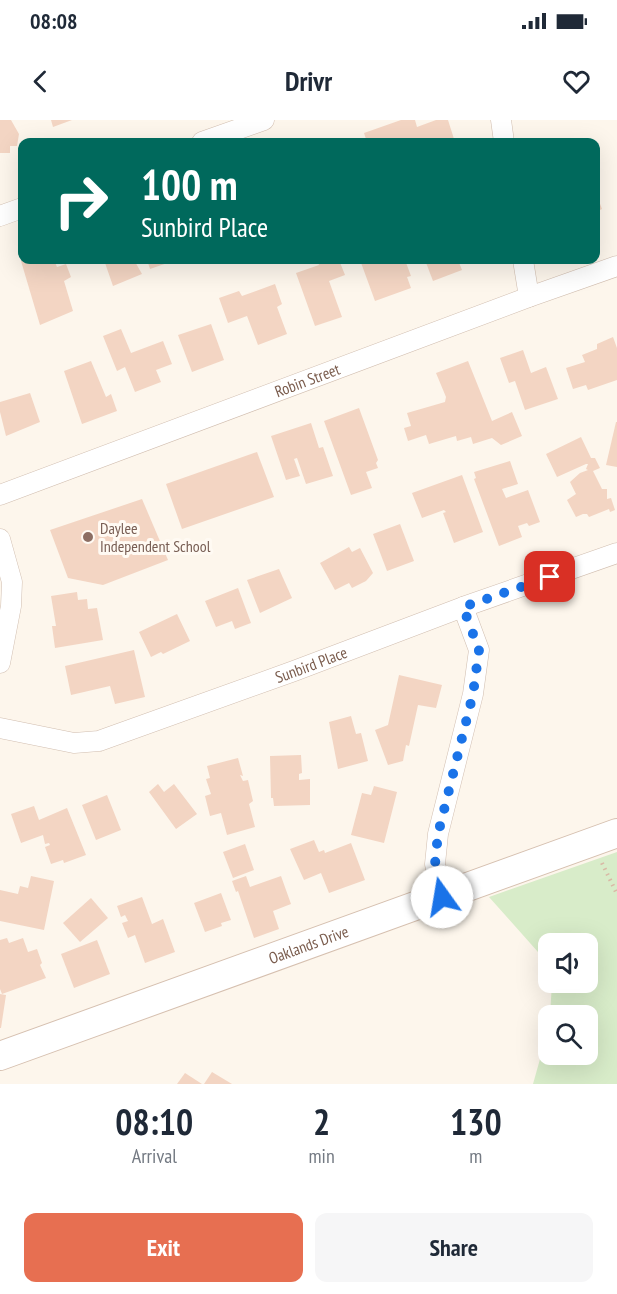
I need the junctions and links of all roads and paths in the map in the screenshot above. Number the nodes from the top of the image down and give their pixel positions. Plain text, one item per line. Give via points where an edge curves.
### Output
1 (264, 120) edge
2 (501, 120) edge
3 (213, 138) edge
4 (503, 138) edge
5 (18, 209) edge
6 (0, 216) edge
7 (524, 264) edge
8 (617, 266) edge
9 (529, 297) junction
10 (0, 495) edge
11 (0, 539) edge
12 (617, 553) edge
13 (463, 607) junction
14 (0, 663) edge
15 (0, 728) edge
16 (604, 838) edge
17 (617, 894) edge
18 (442, 897) junction
19 (0, 1056) edge

1 - 3 street
2 - 4 street
5 - 6 street
7 - 9 street
8 - 9 street, Robin Street
9 - 10 street, Robin Street
11 - 14 street via 12,582
12 - 13 street, Sunbird Place
13 - 15 street, Sunbird Place via 99,741 74,743
13 - 18 street via 479,650 473,694 438,834 435,864
16 - 17 path
16 - 18 street, Oaklands Drive
18 - 19 street, Oaklands Drive

